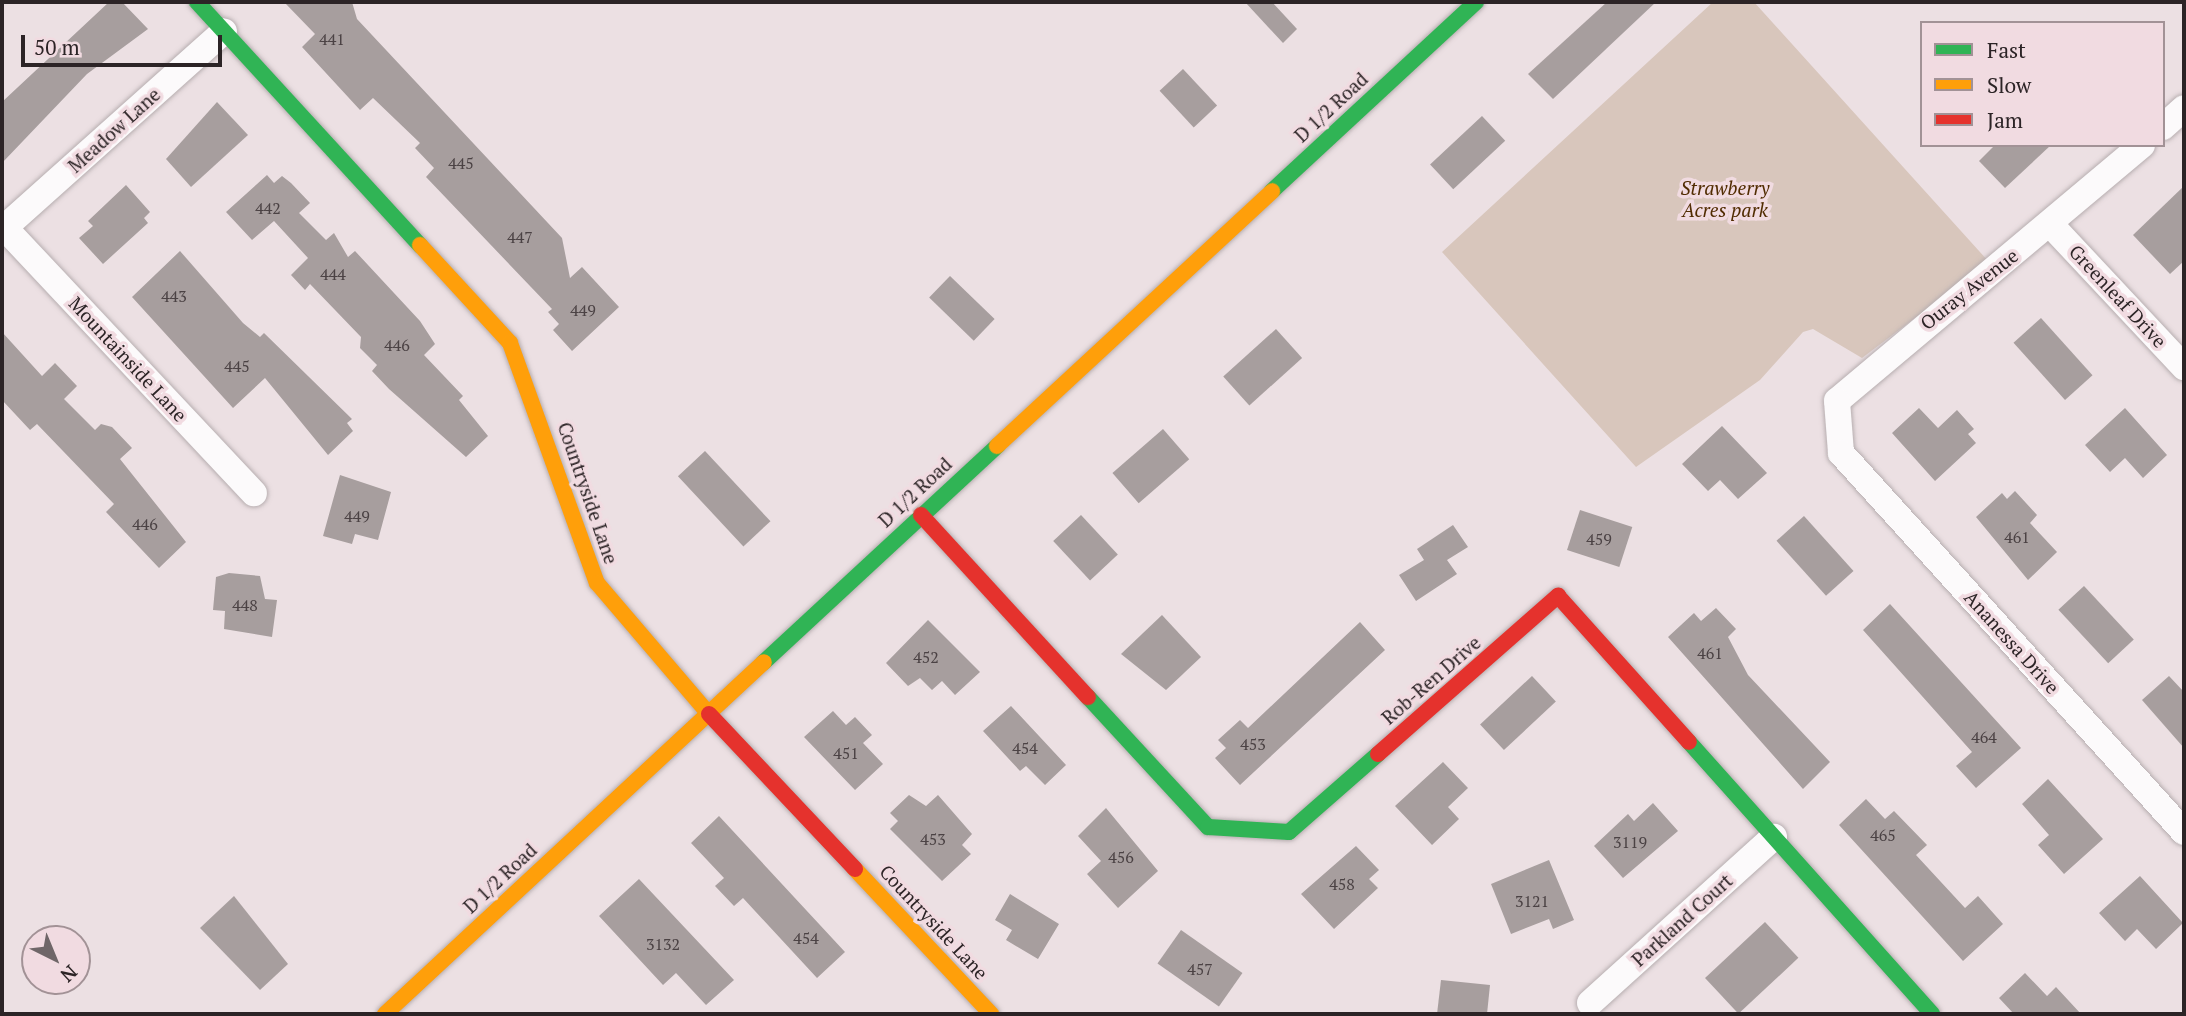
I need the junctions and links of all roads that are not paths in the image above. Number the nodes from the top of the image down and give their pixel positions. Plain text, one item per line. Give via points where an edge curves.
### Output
1 (197, 2) edge
2 (1476, 2) edge
3 (224, 32) junction
4 (2184, 108) edge
5 (2165, 125) edge
6 (2140, 147) edge
7 (2051, 225) junction
8 (3, 226) edge
9 (2184, 367) edge
10 (1841, 453) joint
11 (254, 494) dead end
12 (921, 515) junction
13 (709, 714) junction
14 (2184, 832) edge
15 (1774, 837) junction
16 (1590, 1003) dead end
17 (385, 1014) edge
18 (991, 1014) edge
19 (1932, 1014) edge

1 - 3 street, Countryside Lane
2 - 12 street, D 1/2 Road
3 - 8 street, Meadow Lane
3 - 13 street, Countryside Lane via 510,343 597,583
4 - 5 street
6 - 7 street, Ouray Avenue
7 - 9 street, Greenleaf Drive
7 - 10 street, Ouray Avenue via 1921,324 1837,401
8 - 11 street, Mountainside Lane
10 - 14 street, Ananessa Drive
12 - 13 street, D 1/2 Road
12 - 15 street, Rob-Ren Drive via 1208,827 1289,832 1558,596
13 - 17 street, D 1/2 Road
13 - 18 street, Countryside Lane
15 - 16 street, Parkland Court
15 - 19 street, Rob-Ren Drive

